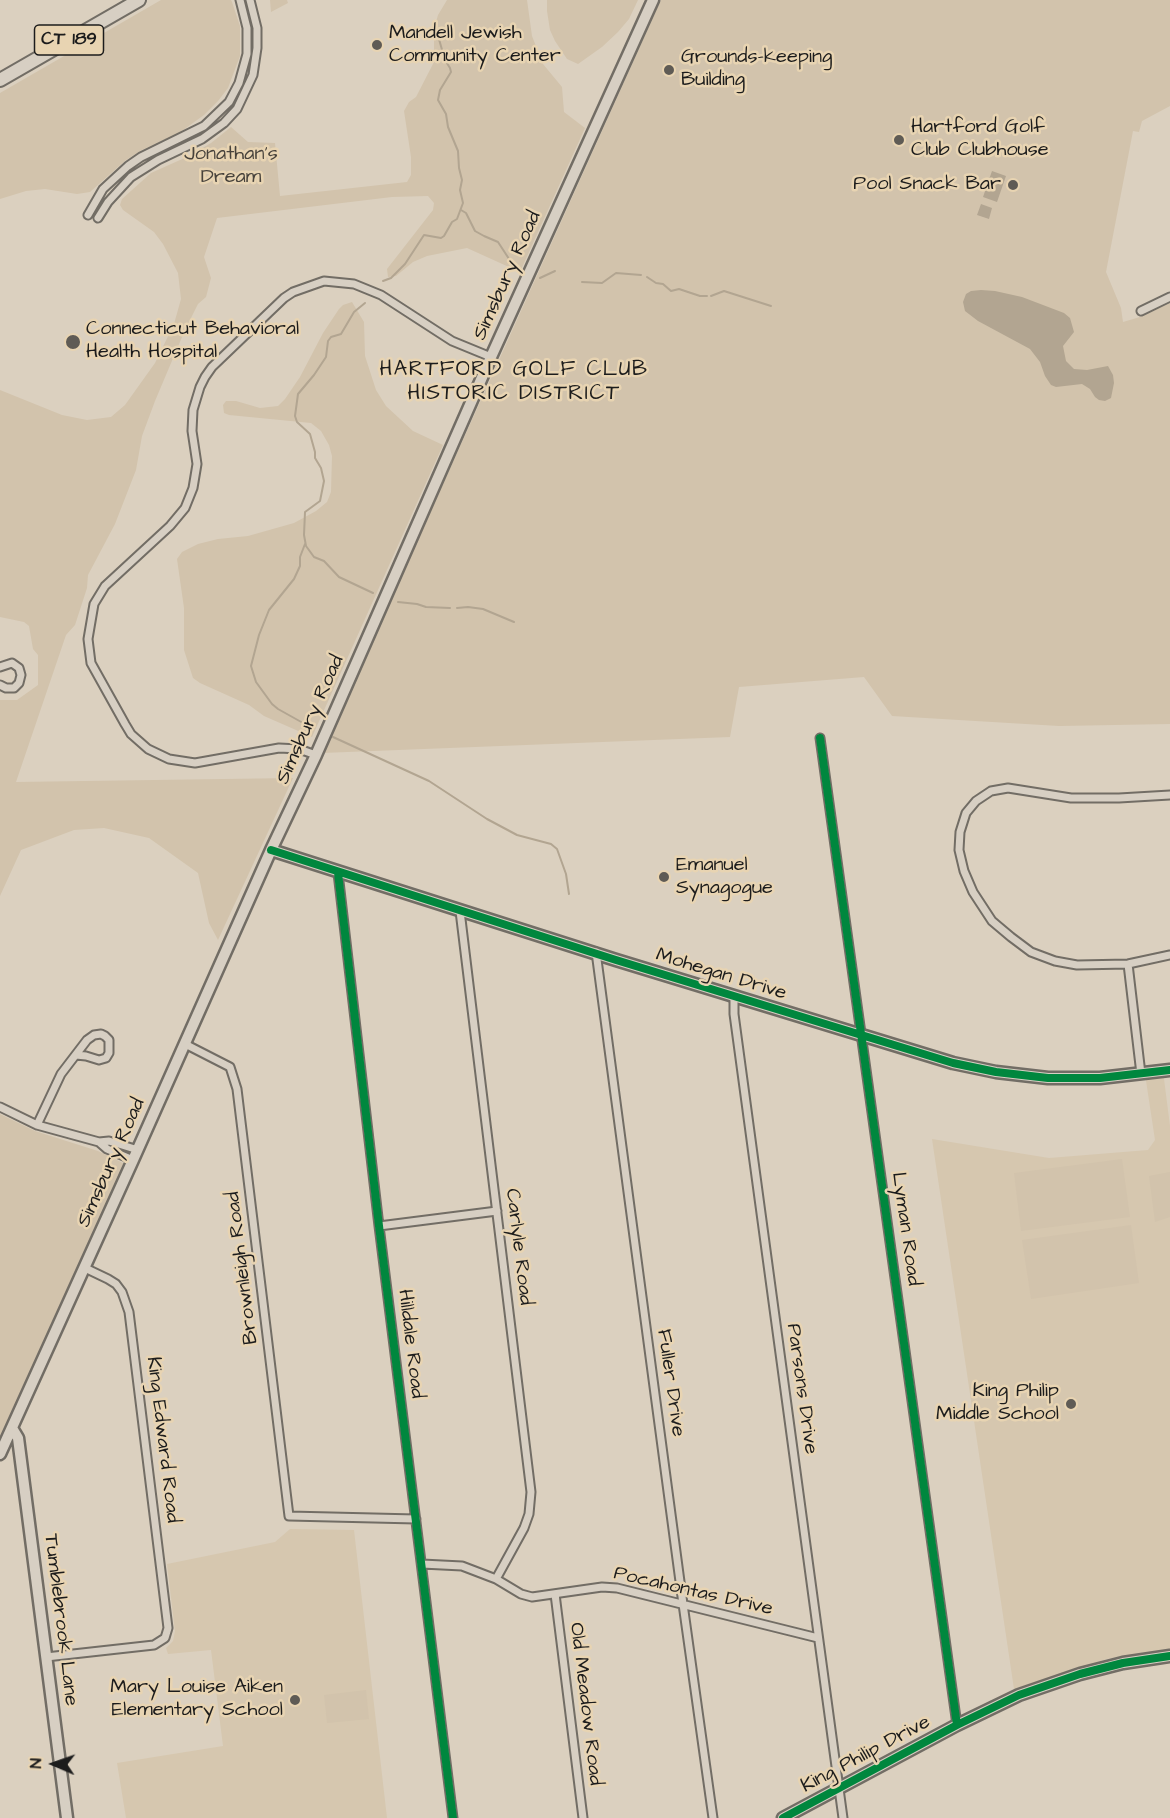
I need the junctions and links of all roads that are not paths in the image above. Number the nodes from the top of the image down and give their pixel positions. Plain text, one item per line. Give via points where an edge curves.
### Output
1 (139, 0) edge
2 (240, 0) edge
3 (250, 0) edge
4 (653, 0) edge
5 (0, 80) edge
6 (88, 215) dead end
7 (98, 218) dead end
8 (1170, 297) edge
9 (1141, 310) dead end
10 (491, 357) junction
11 (0, 667) edge
12 (0, 685) edge
13 (820, 738) dead end
14 (316, 754) junction
15 (1170, 795) edge
16 (271, 850) junction
17 (338, 873) junction
18 (460, 911) junction
19 (596, 952) junction
20 (1170, 956) edge
21 (1128, 964) junction
22 (734, 996) junction
23 (862, 1036) junction
24 (185, 1044) junction
25 (76, 1055) junction
26 (1170, 1070) edge
27 (1141, 1074) junction
28 (0, 1107) edge
29 (37, 1125) junction
30 (99, 1142) junction
31 (136, 1155) junction
32 (497, 1210) junction
33 (379, 1226) junction
34 (85, 1268) junction
35 (12, 1428) junction
36 (0, 1454) edge
37 (416, 1519) junction
38 (422, 1564) junction
39 (496, 1579) junction
40 (555, 1594) junction
41 (683, 1604) junction
42 (818, 1638) junction
43 (1170, 1656) edge
44 (46, 1657) junction
45 (957, 1725) junction
46 (839, 1787) junction
47 (67, 1818) edge
48 (453, 1818) edge
49 (583, 1818) edge
50 (713, 1818) edge
51 (783, 1818) edge
52 (843, 1818) edge

1 - 5 main road, CT 189
2 - 6 street via 248,54 229,102 204,126 128,166 103,189
3 - 7 street via 257,28 257,55 253,75 237,109 202,139 131,177
4 - 10 street, Simsbury Road
8 - 9 street
10 - 14 street, Simsbury Road
10 - 14 street via 452,341 381,295 354,284 324,281 293,292 205,377 193,410 197,464 185,508 105,586 94,604 88,639 91,663 124,724 148,749 169,759 195,763 279,748
11 - 12 street via 12,663 21,675 14,688
13 - 23 street, Lyman Road
14 - 16 street, Simsbury Road
15 - 21 street via 1071,798 1008,788 991,791 975,801 960,832 959,850 973,892 992,921 1011,937 1031,952 1055,961 1077,965
16 - 17 street, Mohegan Drive
16 - 24 street, Simsbury Road
17 - 18 street, Mohegan Drive
17 - 33 street, Hilldale Road
18 - 19 street, Mohegan Drive
18 - 32 street, Carlyle Road
19 - 22 street, Mohegan Drive
19 - 41 street, Fuller Drive
20 - 21 street
21 - 27 street
22 - 23 street, Mohegan Drive
22 - 42 street, Parsons Drive
23 - 27 street, Mohegan Drive via 996,1072 1048,1078
23 - 45 street, Lyman Road
24 - 31 street, Simsbury Road
24 - 37 street, Brownleigh Road via 230,1067 237,1089 289,1516
25 - 25 street via 94,1035 109,1040 106,1058
25 - 29 street via 61,1074
26 - 27 street, Mohegan Drive
28 - 29 street
29 - 30 street
30 - 31 street via 107,1149
30 - 31 street via 109,1141
31 - 34 street, Simsbury Road
32 - 33 street
32 - 39 street, Carlyle Road via 531,1492 524,1528
33 - 37 street, Hilldale Road
34 - 35 street, Simsbury Road
34 - 44 street, King Edward Road via 116,1284 129,1312 168,1622 165,1638 154,1645
35 - 36 street, Simsbury Road
35 - 44 street, Tumblebrook Lane via 18,1438
37 - 38 street, Hilldale Road
38 - 39 street, Pocahontas Drive via 462,1566
38 - 48 street, Hilldale Road
39 - 40 street, Pocahontas Drive via 532,1597
40 - 41 street, Pocahontas Drive via 609,1587
40 - 49 street, Old Meadow Road
41 - 42 street, Pocahontas Drive
41 - 50 street, Fuller Drive
42 - 46 street, Parsons Drive
43 - 45 street, King Philip Drive via 1080,1674 1019,1695
44 - 47 street, Tumblebrook Lane
45 - 46 street, King Philip Drive
46 - 51 street, King Philip Drive
46 - 52 street, Parsons Drive

